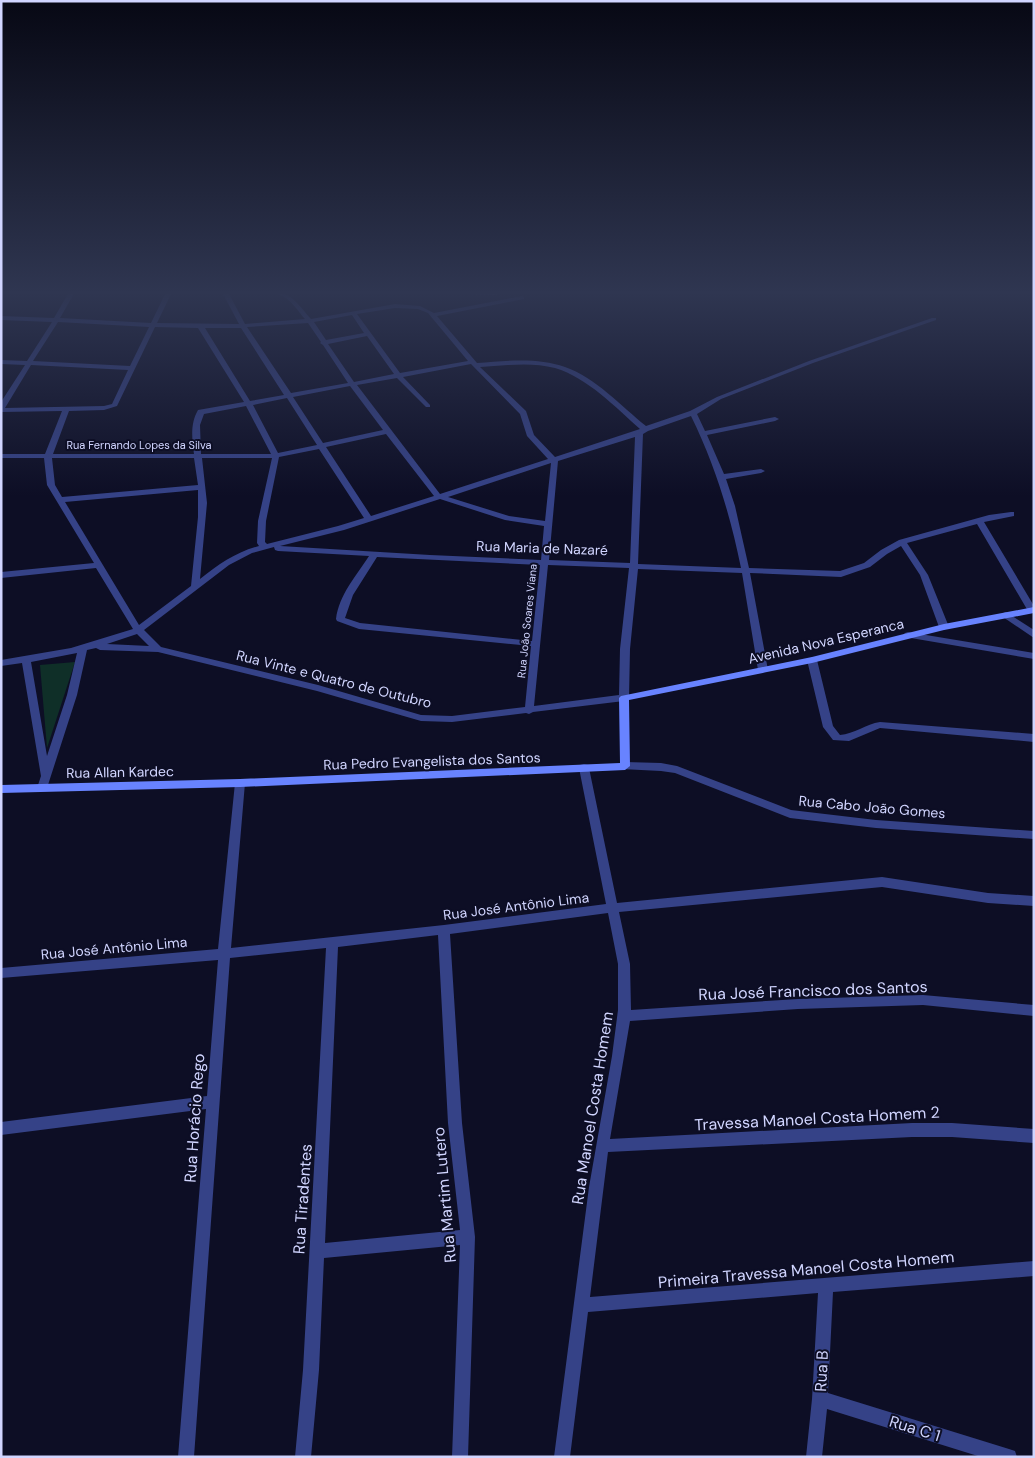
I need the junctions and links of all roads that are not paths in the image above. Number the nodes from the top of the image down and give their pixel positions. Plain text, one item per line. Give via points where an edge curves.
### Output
1 (31, 360) edge
2 (137, 360) edge
3 (221, 360) edge
4 (266, 360) edge
5 (335, 360) edge
6 (388, 360) edge
7 (470, 360) edge
8 (821, 360) edge
9 (1, 362) edge
10 (29, 363) junction
11 (473, 364) junction
12 (133, 368) junction
13 (400, 376) junction
14 (352, 384) junction
15 (290, 396) junction
16 (248, 404) junction
17 (428, 406) dead end
18 (1, 409) edge
19 (66, 409) junction
20 (693, 413) junction
21 (775, 419) dead end
22 (642, 431) junction
23 (388, 432) junction
24 (704, 433) junction
25 (323, 446) junction
26 (196, 455) junction
27 (1, 456) edge
28 (48, 456) junction
29 (276, 456) junction
30 (555, 462) junction
31 (761, 471) dead end
32 (721, 477) junction
33 (202, 487) junction
34 (438, 496) junction
35 (58, 500) junction
36 (1010, 514) dead end
37 (369, 519) junction
38 (979, 521) junction
39 (548, 524) junction
40 (902, 542) junction
41 (264, 546) junction
42 (374, 555) junction
43 (544, 563) junction
44 (100, 565) junction
45 (634, 565) junction
46 (747, 570) junction
47 (1, 576) edge
48 (195, 587) junction
49 (1033, 611) edge
50 (1006, 615) junction
51 (944, 627) junction
52 (138, 630) junction
53 (908, 635) junction
54 (1034, 635) edge
55 (536, 644) junction
56 (87, 648) junction
57 (158, 649) junction
58 (1034, 656) edge
59 (812, 660) junction
60 (26, 661) junction
61 (1, 663) edge
62 (763, 670) junction
63 (624, 698) junction
64 (529, 711) junction
65 (1034, 738) edge
66 (625, 766) junction
67 (584, 768) junction
68 (44, 783) junction
69 (240, 783) junction
70 (1, 789) edge
71 (1034, 835) edge
72 (1034, 901) edge
73 (612, 908) junction
74 (444, 930) junction
75 (332, 942) junction
76 (224, 954) junction
77 (1, 973) edge
78 (1034, 1012) edge
79 (624, 1016) junction
80 (212, 1102) junction
81 (1, 1129) edge
82 (1034, 1136) edge
83 (602, 1146) junction
84 (468, 1237) junction
85 (316, 1251) junction
86 (1034, 1268) edge
87 (826, 1286) junction
88 (581, 1305) junction
89 (820, 1399) junction
90 (186, 1457) edge
91 (303, 1457) edge
92 (460, 1457) edge
93 (562, 1457) edge
94 (814, 1457) edge
95 (1009, 1457) edge

1 - 10 street
2 - 12 street
3 - 16 street
4 - 15 street
5 - 14 street
6 - 13 street
7 - 11 street
8 - 20 street via 719,398
9 - 10 street
10 - 12 street
10 - 18 street
11 - 13 street
11 - 22 street via 520,364 566,369
11 - 30 street via 524,414 531,436
12 - 19 street via 119,400 112,407
13 - 14 street
13 - 17 street
14 - 15 street
14 - 23 street
15 - 16 street
15 - 25 street
16 - 26 street via 206,410 198,415
16 - 29 street
18 - 19 street
19 - 28 street
20 - 22 street
20 - 24 street
21 - 24 street
22 - 30 street
22 - 45 street
23 - 25 street, Rua Fernando Lopes da Silva
23 - 34 street
24 - 32 street
25 - 29 street, Rua Fernando Lopes da Silva
25 - 37 street
26 - 28 street, Rua Fernando Lopes da Silva
26 - 29 street, Rua Fernando Lopes da Silva
26 - 33 street
27 - 28 street, Rua Fernando Lopes da Silva
28 - 35 street via 48,472
29 - 41 street via 262,522 261,543
30 - 34 street
30 - 39 street, Rua João Soares Viana
31 - 32 street
32 - 46 street
33 - 35 street
33 - 48 street
34 - 37 street
34 - 39 street via 508,518
35 - 44 street
36 - 38 street, Rua Maria de Nazaré
37 - 41 street
38 - 40 street, Rua Maria de Nazaré
38 - 49 street
39 - 43 street, Rua João Soares Viana
40 - 46 street, Rua Maria de Nazaré via 867,565 841,574
40 - 51 street via 924,575
41 - 42 street, Rua Maria de Nazaré
41 - 48 street via 239,555
42 - 43 street, Rua Maria de Nazaré
42 - 55 street via 340,613 340,619 359,626
43 - 45 street, Rua Maria de Nazaré
43 - 55 street, Rua João Soares Viana
44 - 47 street
44 - 52 street
45 - 46 street, Rua Maria de Nazaré
45 - 63 street via 625,649
46 - 62 street
48 - 52 street
49 - 50 main road, Avenida Nova Esperanca
50 - 51 main road, Avenida Nova Esperanca
50 - 54 street
51 - 53 main road, Avenida Nova Esperanca
52 - 56 street, Rua Vinte e Quatro de Outubro
52 - 57 street, Rua Vinte e Quatro de Outubro
53 - 58 street
53 - 59 main road, Avenida Nova Esperanca
55 - 64 street, Rua João Soares Viana
56 - 57 street, Rua Vinte e Quatro de Outubro
56 - 60 street, Rua Vinte e Quatro de Outubro
56 - 68 street
57 - 64 street, Rua Vinte e Quatro de Outubro via 318,688 421,718
59 - 62 main road, Avenida Nova Esperanca
59 - 65 street via 832,734 844,739 875,725
60 - 61 street, Rua Vinte e Quatro de Outubro
60 - 68 street
62 - 63 main road, Avenida Nova Esperanca
63 - 64 street, Rua Vinte e Quatro de Outubro
63 - 66 main road
66 - 67 main road, Rua Pedro Evangelista dos Santos
66 - 71 street, Rua Cabo João Gomes via 676,770 790,814
67 - 69 main road, Rua Pedro Evangelista dos Santos
67 - 73 street, Rua Manoel Costa Homem
68 - 69 main road, Rua Allan Kardec
68 - 70 main road, Rua Allan Kardec
69 - 76 street, Rua Horácio Rego
72 - 73 street, Rua José Antônio Lima via 988,898 882,882
73 - 74 street, Rua José Antônio Lima
73 - 79 street, Rua Manoel Costa Homem via 624,964
74 - 75 street, Rua José Antônio Lima
74 - 84 street, Rua Martim Lutero via 455,1123
75 - 76 street, Rua José Antônio Lima
75 - 85 street, Rua Tiradentes
76 - 77 street, Rua José Antônio Lima
76 - 80 street, Rua Horácio Rego
78 - 79 street, Rua José Francisco dos Santos via 923,1000 798,1004
79 - 83 street, Rua Manoel Costa Homem
80 - 81 street
80 - 90 street, Rua Horácio Rego
82 - 83 street, Travessa Manoel Costa Homem 2 via 912,1130
83 - 88 street, Rua Manoel Costa Homem
84 - 85 street
84 - 92 street, Rua Martim Lutero
85 - 91 street, Rua Tiradentes via 311,1370
86 - 87 street, Primeira Travessa Manoel Costa Homem
87 - 88 street, Primeira Travessa Manoel Costa Homem
87 - 89 street, Rua B
88 - 93 street, Rua Manoel Costa Homem
89 - 94 street, Rua B
89 - 95 street, Rua C 1

